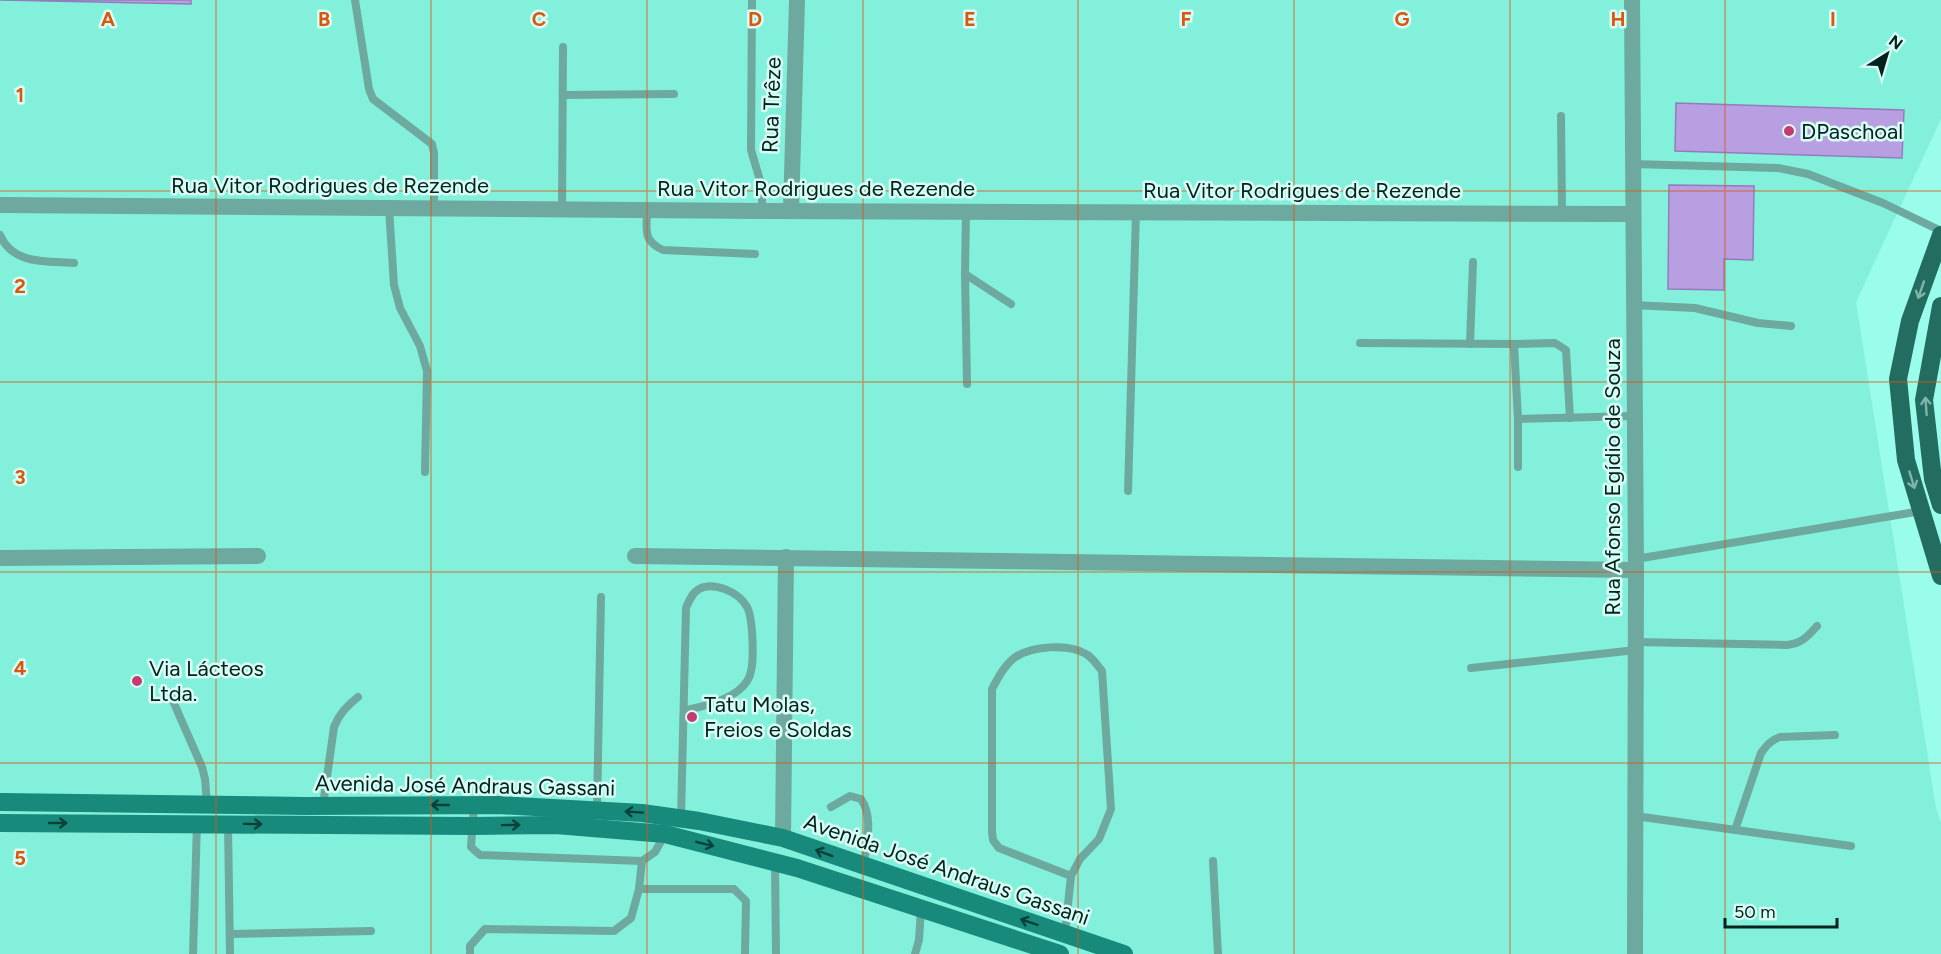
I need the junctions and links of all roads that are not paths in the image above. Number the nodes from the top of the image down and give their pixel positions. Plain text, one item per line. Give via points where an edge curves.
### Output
1 (355, 0) edge
2 (752, 0) edge
3 (796, 0) edge
4 (1632, 0) edge
5 (564, 46) dead end
6 (674, 94) dead end
7 (563, 95) junction
8 (1561, 116) dead end
9 (1632, 164) junction
10 (0, 205) edge
11 (389, 208) junction
12 (434, 208) junction
13 (562, 209) junction
14 (646, 210) junction
15 (762, 211) junction
16 (791, 211) junction
17 (966, 212) junction
18 (1136, 212) junction
19 (1562, 213) junction
20 (1632, 214) junction
21 (1941, 233) edge
22 (0, 236) edge
23 (755, 254) dead end
24 (1473, 262) dead end
25 (74, 263) dead end
26 (965, 274) junction
27 (1011, 304) dead end
28 (1633, 304) junction
29 (1941, 306) edge
30 (1791, 326) dead end
31 (1360, 343) dead end
32 (1470, 344) junction
33 (1514, 344) junction
34 (967, 384) dead end
35 (1634, 416) junction
36 (1570, 418) junction
37 (1518, 419) junction
38 (1518, 467) dead end
39 (424, 472) dead end
40 (1128, 491) dead end
41 (1941, 505) edge
42 (1922, 511) junction
43 (258, 556) dead end
44 (635, 556) dead end
45 (786, 557) junction
46 (0, 558) edge
47 (1636, 564) junction
48 (1941, 576) edge
49 (601, 597) dead end
50 (1816, 626) dead end
51 (1636, 646) junction
52 (1471, 668) dead end
53 (169, 692) dead end
54 (358, 697) dead end
55 (684, 711) junction
56 (1835, 735) dead end
57 (0, 802) edge
58 (216, 804) junction
59 (474, 805) junction
60 (323, 806) junction
61 (831, 807) dead end
62 (597, 810) junction
63 (1635, 816) junction
64 (681, 818) junction
65 (0, 823) edge
66 (197, 823) junction
67 (226, 823) junction
68 (472, 826) junction
69 (1735, 830) junction
70 (665, 834) junction
71 (783, 838) junction
72 (1851, 846) dead end
73 (642, 861) junction
74 (1213, 861) dead end
75 (775, 863) junction
76 (864, 867) junction
77 (1071, 876) junction
78 (639, 889) junction
79 (942, 892) junction
80 (929, 911) junction
81 (371, 931) dead end
82 (230, 933) junction
83 (1065, 934) junction
84 (919, 940) junction
85 (193, 954) edge
86 (230, 954) edge
87 (470, 954) edge
88 (745, 954) edge
89 (776, 954) edge
90 (915, 954) edge
91 (923, 954) edge
92 (1060, 954) edge
93 (1124, 954) edge
94 (1218, 954) edge
95 (1635, 954) edge

1 - 12 lane via 373,99 432,144
2 - 15 lane via 751,150 762,187
3 - 16 street, Rua Trêze
4 - 9 street, Rua Afonso Egídio de Souza
5 - 7 lane
6 - 7 lane
7 - 13 lane
8 - 19 lane
9 - 20 street, Rua Afonso Egídio de Souza
9 - 21 lane via 1778,168 1808,174 1883,203
10 - 11 street, Rua Vitor Rodrigues de Rezende
11 - 12 street, Rua Vitor Rodrigues de Rezende
11 - 39 lane via 394,285 427,371
12 - 13 street, Rua Vitor Rodrigues de Rezende
13 - 14 street, Rua Vitor Rodrigues de Rezende
14 - 15 street, Rua Vitor Rodrigues de Rezende
14 - 23 lane via 647,237 663,250
15 - 16 street, Rua Vitor Rodrigues de Rezende
16 - 17 street, Rua Vitor Rodrigues de Rezende
17 - 18 street, Rua Vitor Rodrigues de Rezende
17 - 26 lane
18 - 19 street, Rua Vitor Rodrigues de Rezende
18 - 40 lane
19 - 20 street, Rua Vitor Rodrigues de Rezende
20 - 28 street, Rua Afonso Egídio de Souza
21 -> 42 main road via 1910,321 1898,379 1906,460
22 - 25 lane via 8,249 28,260
24 - 32 lane
26 - 27 lane
26 - 34 lane
28 - 30 lane via 1695,308 1758,323
28 - 35 street, Rua Afonso Egídio de Souza
41 -> 29 main road via 1924,400
31 - 32 lane
32 - 33 lane
33 - 36 lane via 1555,343 1566,350
33 - 37 lane
35 - 36 lane
35 - 47 street, Rua Afonso Egídio de Souza
36 - 37 lane
37 - 38 lane
42 - 47 lane
42 - 48 main road
43 - 46 street
44 - 45 street
45 - 47 street
45 - 71 street
47 - 51 street, Rua Afonso Egídio de Souza
49 - 62 lane
50 - 51 lane via 1806,639 1787,645
51 - 52 lane
51 - 63 street, Rua Afonso Egídio de Souza
53 - 58 lane
54 - 60 lane via 344,708 334,727
55 - 55 lane via 686,608 699,589 723,588 747,606 752,669 739,690 718,702
55 - 64 lane
56 - 69 lane via 1780,736 1766,745
57 - 58 main road, Avenida José Andraus Gassani
58 - 60 main road, Avenida José Andraus Gassani
58 - 67 main road
59 -> 60 main road, Avenida José Andraus Gassani
59 - 62 main road, Avenida José Andraus Gassani
59 - 68 lane
61 - 76 lane via 850,796 861,798 865,804 869,823
64 -> 62 main road, Avenida José Andraus Gassani
63 - 69 lane
63 - 95 street, Rua Afonso Egídio de Souza
64 - 71 main road, Avenida José Andraus Gassani
65 -> 66 main road, Avenida José Andraus Gassani
66 - 67 main road, Avenida José Andraus Gassani
66 - 85 lane
67 -> 68 main road, Avenida José Andraus Gassani
67 - 82 lane
68 -> 70 main road, Avenida José Andraus Gassani via 556,825
68 - 73 lane via 471,847 480,855
69 - 72 lane
70 - 73 lane via 655,852
70 -> 75 main road, Avenida José Andraus Gassani
76 -> 71 main road, Avenida José Andraus Gassani
73 - 78 lane
74 - 94 lane
75 - 80 main road, Avenida José Andraus Gassani
75 - 89 lane
76 - 79 main road, Avenida José Andraus Gassani
77 - 77 lane via 1080,859 1100,839 1111,809 1110,786 1102,671 1086,654 1074,648 1056,647 1028,651 1014,658 992,689 992,832 999,848
77 - 83 lane
78 - 87 lane via 632,918 614,931 485,929 470,946
78 - 88 lane via 734,889 746,901
79 - 80 main road
83 -> 79 main road, Avenida José Andraus Gassani
80 - 84 lane
80 - 92 main road, Avenida José Andraus Gassani
81 - 82 lane
82 - 86 lane
83 - 93 main road, Avenida José Andraus Gassani
84 - 90 lane
84 - 91 lane

